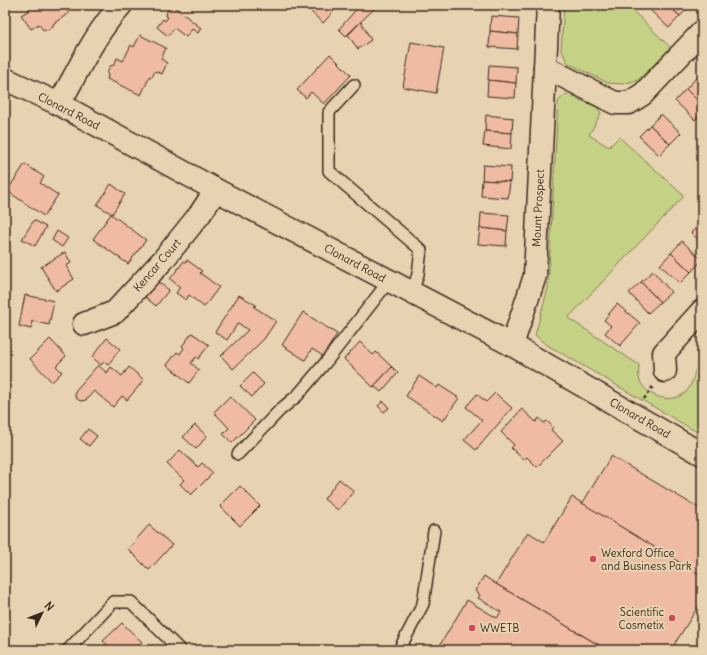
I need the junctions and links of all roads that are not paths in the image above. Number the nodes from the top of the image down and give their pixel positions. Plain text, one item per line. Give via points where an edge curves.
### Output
1 (121, 5) edge
2 (548, 5) edge
3 (702, 32) edge
4 (545, 67) junction
5 (5, 79) edge
6 (354, 85) dead end
7 (59, 104) junction
8 (216, 190) junction
9 (390, 281) junction
10 (412, 293) junction
11 (702, 310) edge
12 (84, 324) dead end
13 (512, 345) junction
14 (665, 371) road end
15 (238, 454) dead end
16 (702, 454) edge
17 (434, 531) dead end
18 (68, 650) edge
19 (180, 650) edge
20 (399, 650) edge

1 - 7 street via 93,44
2 - 4 street, Mount Prospect
3 - 4 street via 643,94 629,103 615,103
4 - 13 street, Mount Prospect via 535,276
5 - 7 street, Clonard Road
6 - 10 lane via 329,112 329,171 421,250
7 - 8 street, Clonard Road
8 - 9 street, Clonard Road
8 - 12 street, Kencar Court via 163,260 115,312
9 - 10 street, Clonard Road
9 - 15 lane via 298,395
10 - 13 street, Clonard Road
11 - 14 street via 664,353
13 - 16 street, Clonard Road
17 - 20 lane via 423,604
18 - 19 lane via 113,602 131,602

